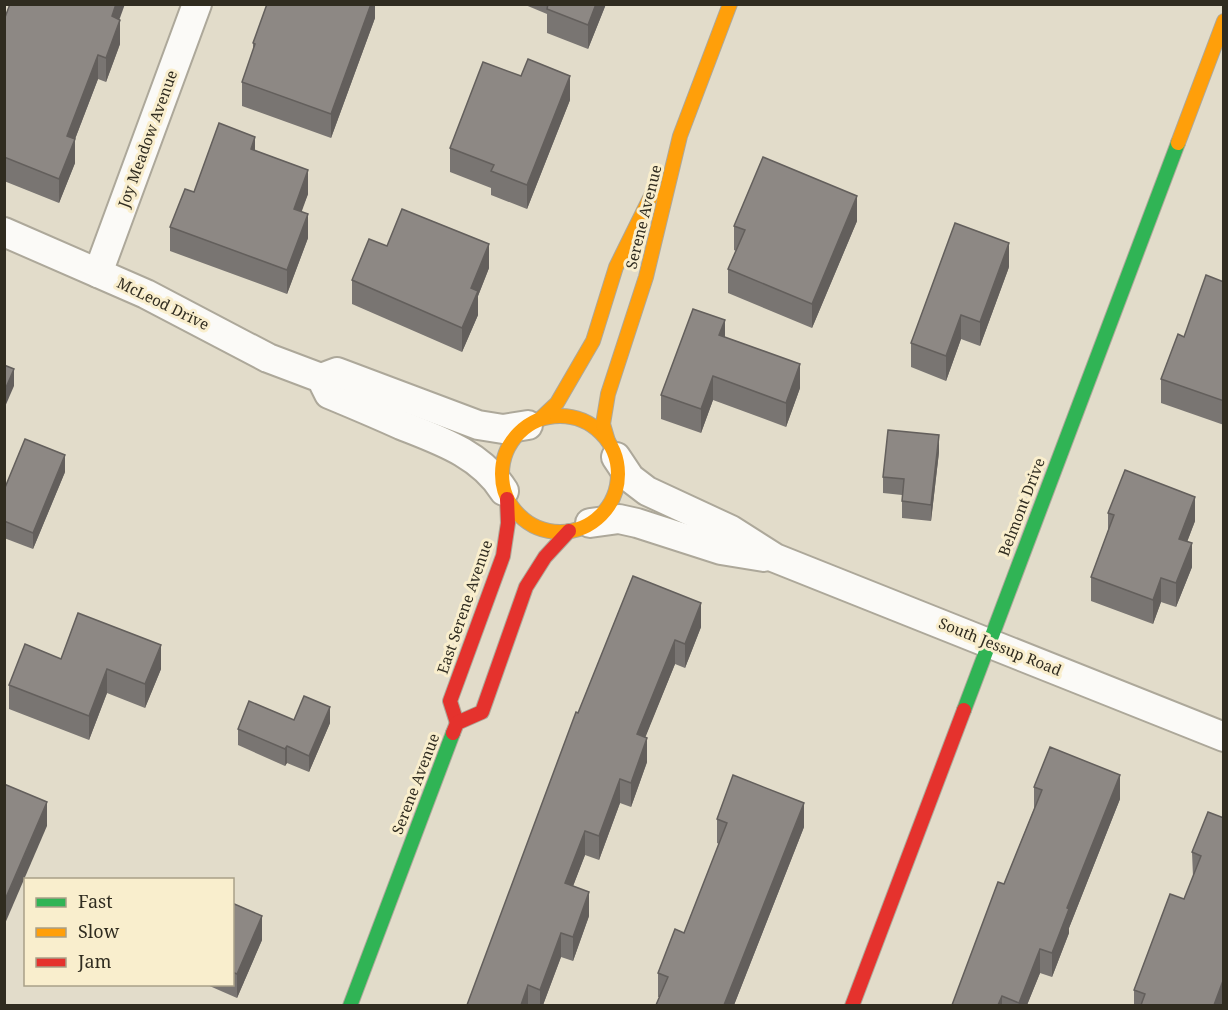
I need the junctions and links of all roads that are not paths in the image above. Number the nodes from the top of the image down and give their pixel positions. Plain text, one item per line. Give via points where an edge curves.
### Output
1 (197, 4) edge
2 (730, 4) edge
3 (1224, 21) edge
4 (680, 136) junction
5 (4, 232) edge
6 (98, 273) junction
7 (321, 378) junction
8 (534, 422) junction
9 (612, 449) junction
10 (505, 495) junction
11 (580, 527) junction
12 (775, 558) junction
13 (988, 642) junction
14 (457, 723) junction
15 (1224, 737) edge
16 (350, 1005) edge
17 (852, 1005) edge

1 - 6 street, Joy Meadow Avenue
2 - 4 street, Serene Avenue
3 - 13 street, Belmont Drive
4 - 8 street via 616,267 593,341 557,403
4 - 9 street, Serene Avenue via 646,277 608,394 603,424
5 - 6 street, McLeod Drive
6 - 7 street, McLeod Drive via 268,358
7 - 8 street, McLeod Drive via 337,372 478,425 503,429
7 - 10 street, McLeod Drive via 329,394 465,453 497,480
8 - 9 street via 552,415 579,418 592,425
8 - 10 street via 518,433 506,450 502,464
9 - 11 street via 618,472 610,504 602,514
9 - 12 street, South Jessup Road via 630,478 647,491 731,530
10 - 11 street via 522,519 537,527 554,532
10 - 14 street, East Serene Avenue via 508,523 503,556 450,701
11 - 12 street, South Jessup Road via 619,519 721,550
11 - 14 street, Serene Avenue via 554,545 534,571 482,712
12 - 13 street, South Jessup Road
13 - 15 street, South Jessup Road
13 - 17 street, Belmont Drive
14 - 16 street, Serene Avenue

